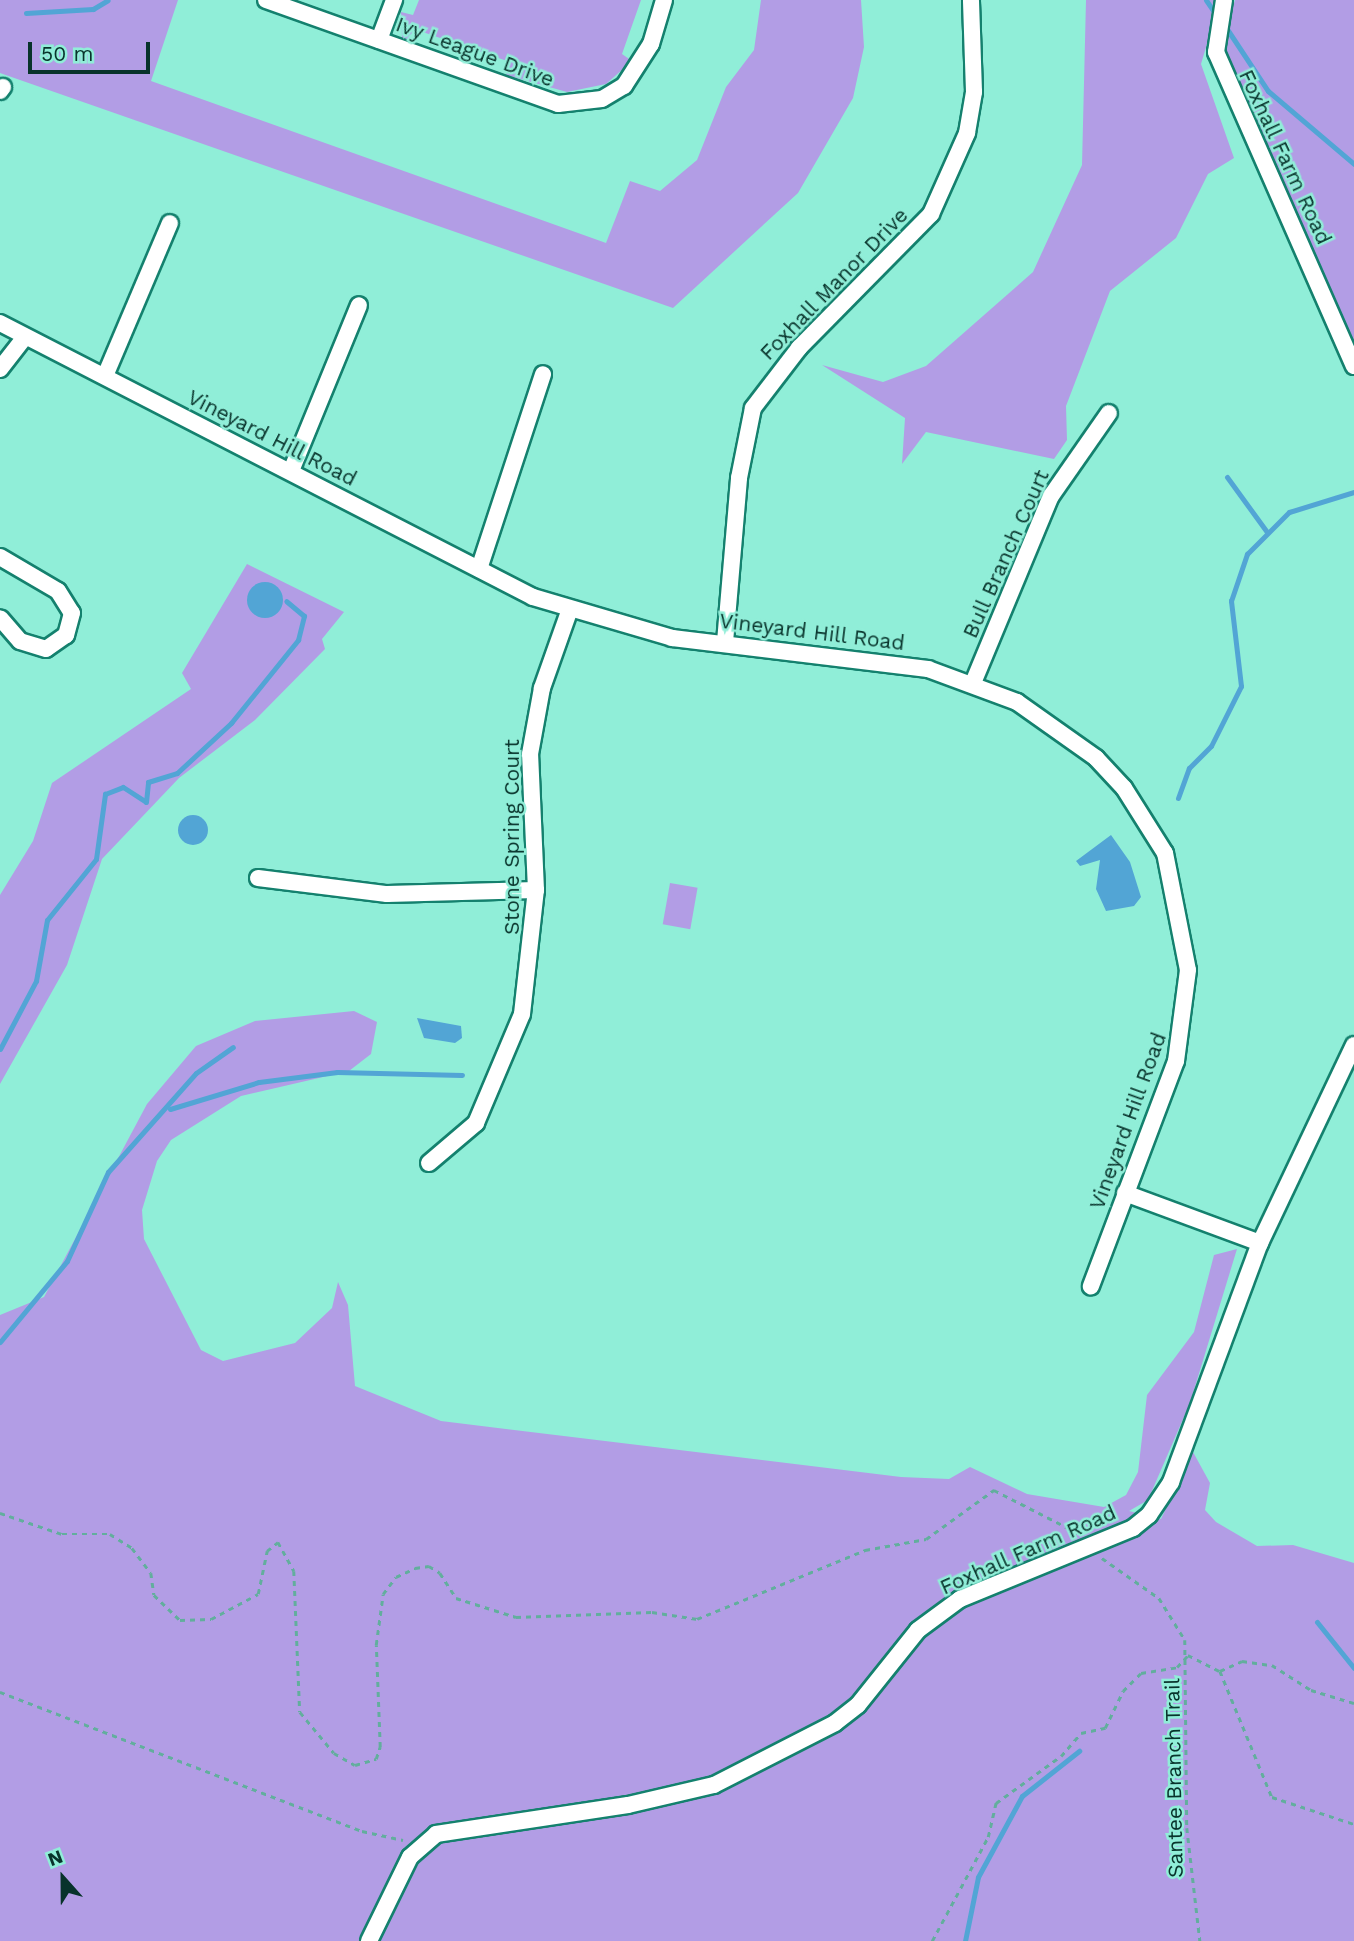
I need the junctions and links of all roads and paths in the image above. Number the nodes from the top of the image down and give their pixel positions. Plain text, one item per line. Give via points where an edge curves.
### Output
1 (266, 0) edge
2 (394, 0) edge
3 (664, 0) edge
4 (971, 0) edge
5 (1223, 2) edge
6 (379, 40) junction
7 (170, 223) dead end
8 (359, 305) dead end
9 (0, 323) edge
10 (25, 337) junction
11 (1354, 366) edge
12 (0, 369) edge
13 (543, 374) dead end
14 (105, 376) junction
15 (1109, 412) dead end
16 (291, 471) junction
17 (1, 559) edge
18 (479, 569) junction
19 (570, 609) junction
20 (0, 618) edge
21 (725, 642) junction
22 (973, 683) junction
23 (258, 878) dead end
24 (537, 890) junction
25 (1354, 1045) edge
26 (429, 1163) dead end
27 (1125, 1193) junction
28 (1254, 1241) junction
29 (1091, 1286) dead end
30 (0, 1513) edge
31 (1092, 1545) junction
32 (1188, 1655) junction
33 (1220, 1671) junction
34 (0, 1692) edge
35 (1354, 1703) edge
36 (1354, 1825) edge
37 (419, 1847) junction
38 (369, 1941) edge
39 (932, 1941) edge
40 (1200, 1941) edge

1 - 6 street, Ivy League Drive
2 - 6 street, Ivy League Drive
3 - 6 street, Ivy League Drive via 640,66 624,86 582,103 558,104
4 - 21 street, Foxhall Manor Drive via 974,92 967,134 931,214 799,348 753,408 739,478
5 - 11 street, Foxhall Farm Road via 1216,26 1223,71
7 - 14 street
8 - 16 street
9 - 10 street, Vineyard Hill Road
10 - 12 street
10 - 14 street, Vineyard Hill Road
13 - 18 street
14 - 16 street, Vineyard Hill Road
15 - 22 street, Bull Branch Court via 1051,496
16 - 18 street, Vineyard Hill Road
17 - 20 street via 58,591 72,613 66,635 46,649 20,641
18 - 19 street, Vineyard Hill Road
19 - 21 street, Vineyard Hill Road via 673,638
19 - 24 street, Stone Spring Court via 542,688 530,754
21 - 22 street, Vineyard Hill Road via 884,659
22 - 27 street, Vineyard Hill Road via 1055,724 1096,758 1147,820 1175,886 1188,971 1185,1017 1177,1061
23 - 24 street via 387,894
24 - 26 street, Stone Spring Court via 530,975 509,1055 475,1123
25 - 28 street, Foxhall Farm Road
27 - 28 street
27 - 29 street, Vineyard Hill Road
28 - 31 street, Foxhall Farm Road via 1171,1482 1141,1521
30 - 31 path, Santee Branch Trail via 52,1532 110,1534 132,1548 150,1573 154,1595 180,1620 211,1619 258,1594 267,1551 278,1542 294,1571 300,1712 334,1753 355,1765 376,1759 380,1747 376,1645 383,1594 396,1577 415,1568 429,1566 440,1573 456,1598 516,1617 592,1612 697,1619 865,1550 926,1539 994,1490 1048,1513
31 - 32 path, Santee Branch Trail via 1109,1569 1171,1610
31 - 37 street, Foxhall Farm Road via 960,1599 918,1630 843,1717 714,1785 628,1805 453,1828
32 - 33 path, Santee Branch Trail
32 - 39 path via 1177,1667 1141,1673 1123,1691 1105,1728 1081,1733 1060,1756 996,1803 988,1837
32 - 40 path, Santee Branch Trail via 1187,1828
33 - 35 path via 1242,1661 1272,1665 1311,1690
33 - 36 path via 1272,1797
34 - 37 path via 362,1832
37 - 38 street

